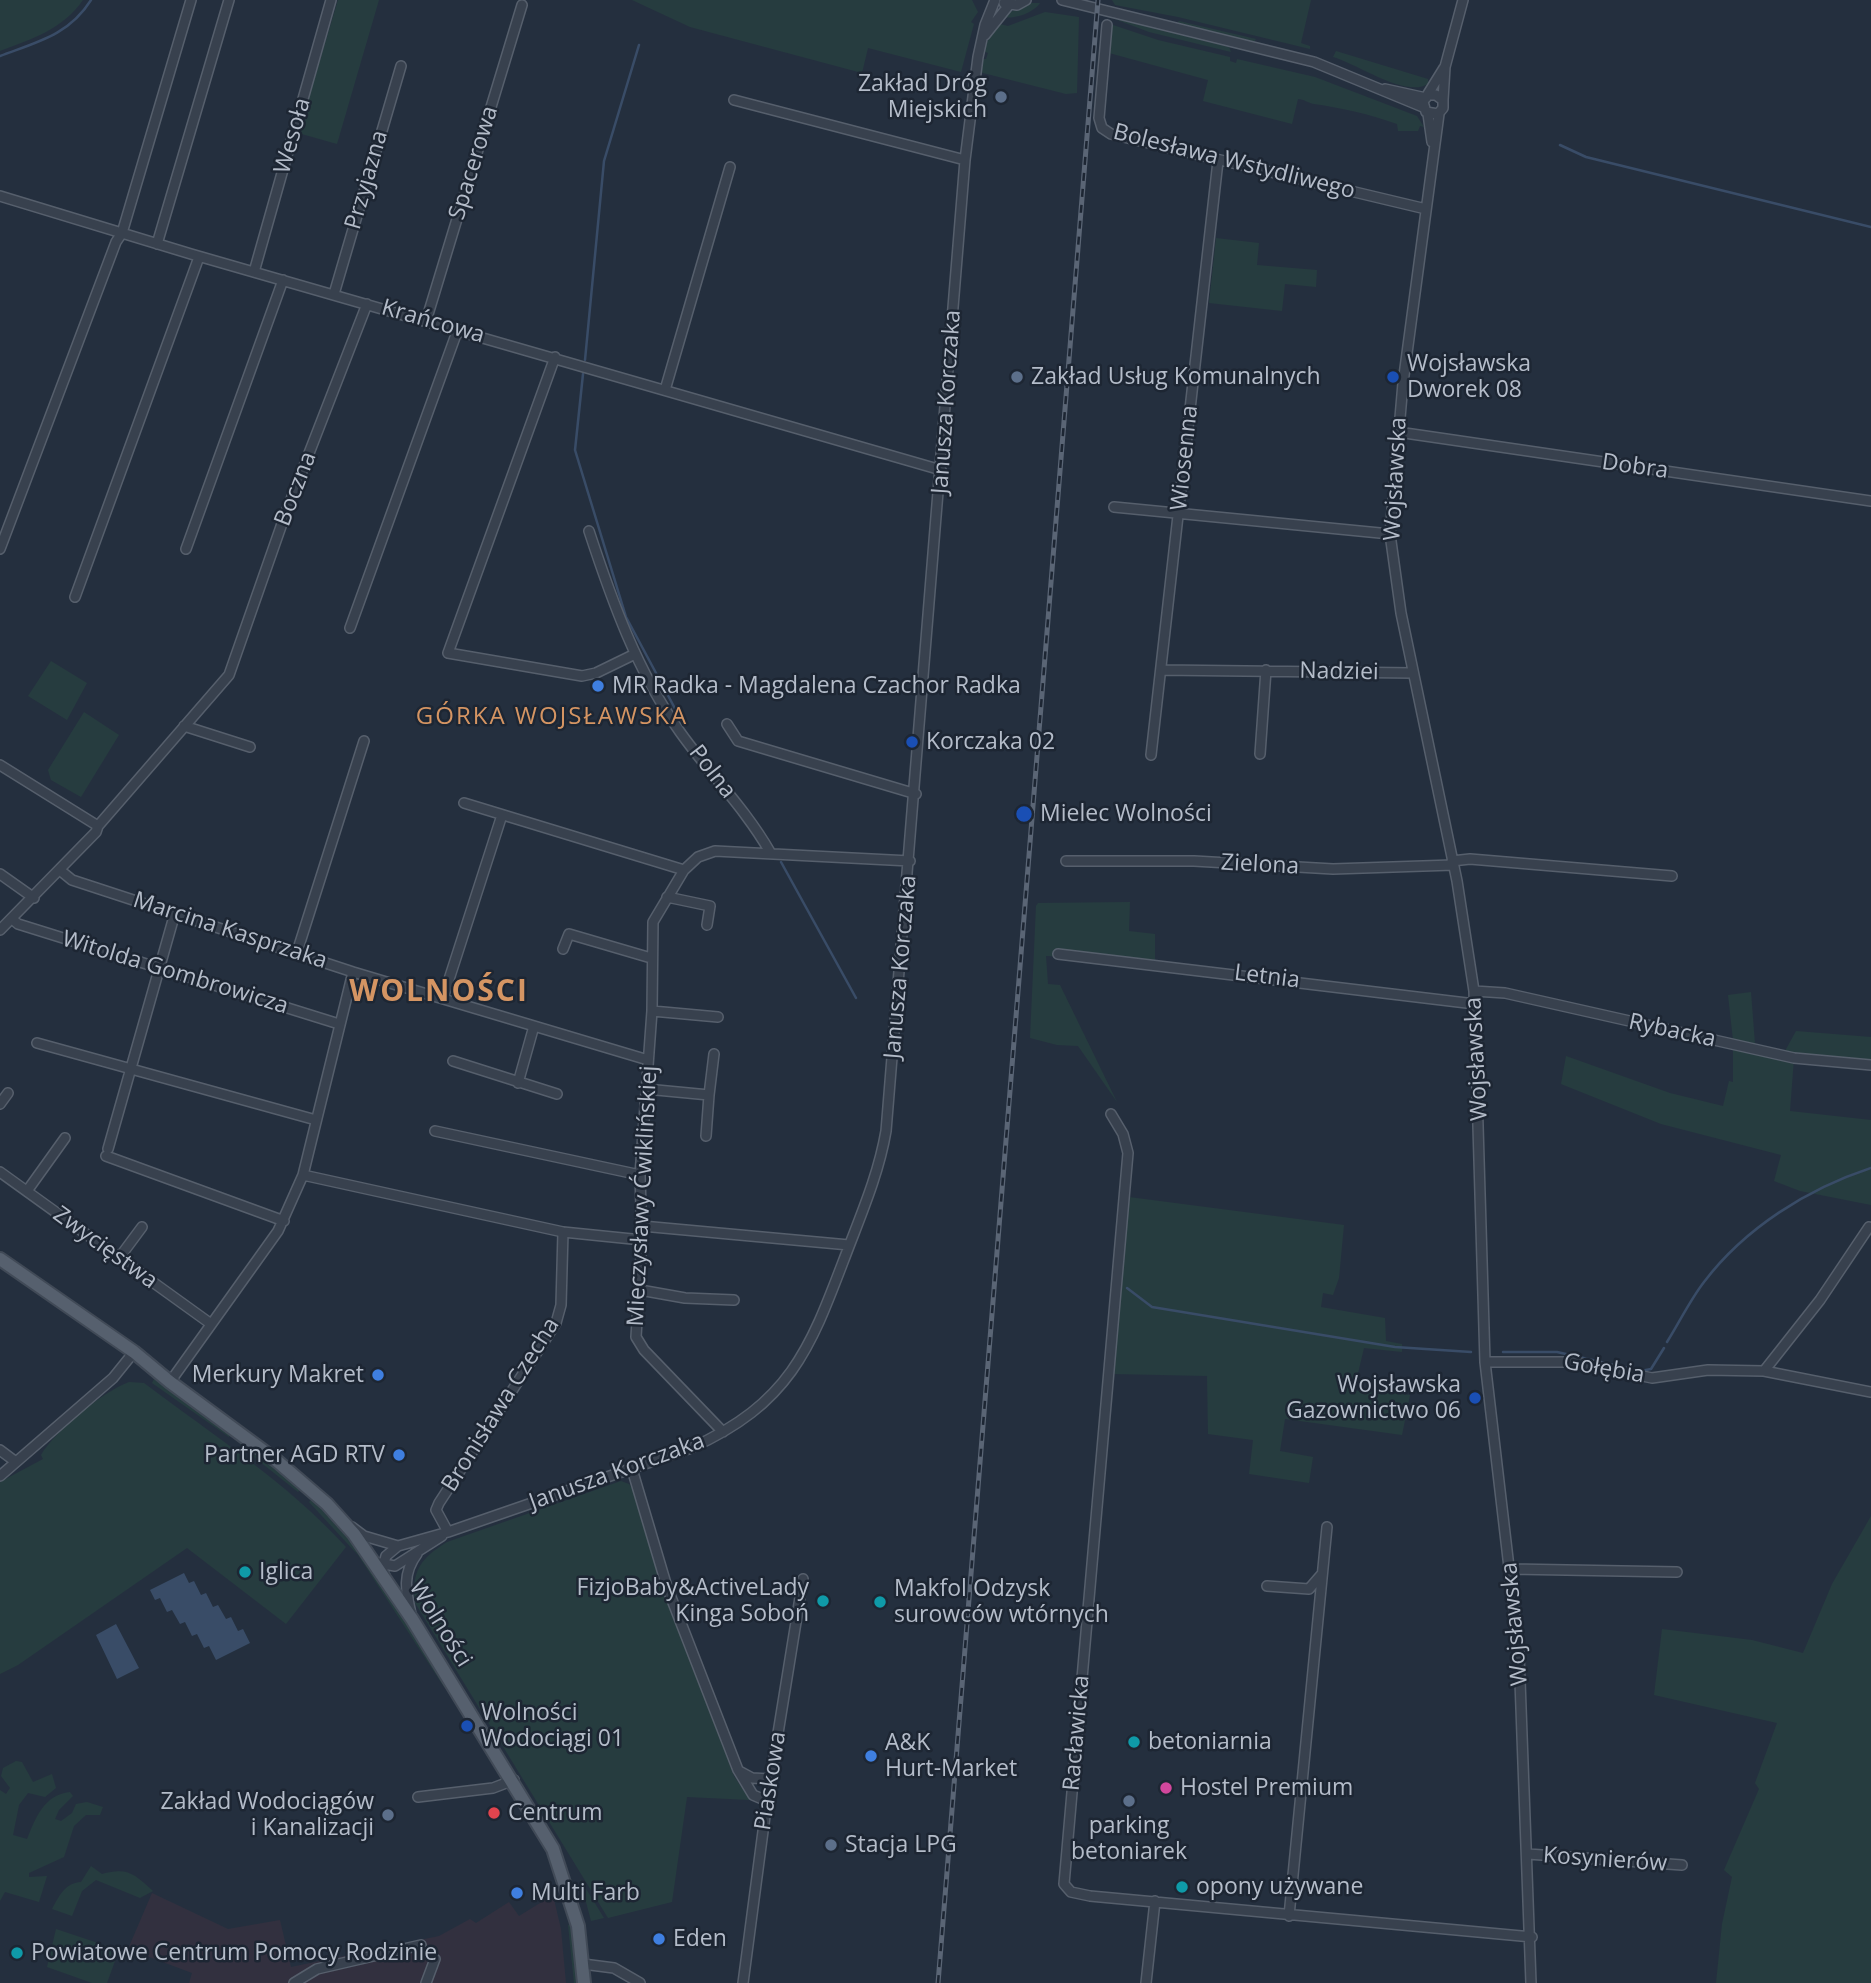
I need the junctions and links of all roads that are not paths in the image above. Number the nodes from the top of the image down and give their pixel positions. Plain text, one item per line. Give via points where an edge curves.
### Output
1 (191, 0) edge
2 (229, 0) edge
3 (331, 0) edge
4 (1026, 0) edge
5 (1062, 0) edge
6 (1463, 0) edge
7 (1002, 2) edge
8 (522, 5) dead end
9 (1107, 25) dead end
10 (982, 39) junction
11 (401, 66) dead end
12 (1446, 67) junction
13 (734, 100) dead end
14 (1443, 100) junction
15 (1429, 106) junction
16 (965, 160) junction
17 (1218, 161) junction
18 (730, 167) dead end
19 (0, 196) edge
20 (1426, 209) junction
21 (122, 233) junction
22 (157, 244) junction
23 (199, 257) junction
24 (254, 272) junction
25 (283, 281) junction
26 (334, 295) junction
27 (368, 304) junction
28 (426, 320) junction
29 (458, 329) junction
30 (555, 358) junction
31 (665, 390) junction
32 (1398, 432) junction
33 (942, 470) junction
34 (1871, 501) edge
35 (1114, 507) dead end
36 (1178, 514) junction
37 (589, 531) dead end
38 (1390, 534) junction
39 (0, 549) edge
40 (186, 549) dead end
41 (75, 597) dead end
42 (350, 628) dead end
43 (635, 654) junction
44 (1161, 670) junction
45 (1266, 670) junction
46 (1413, 673) junction
47 (727, 724) dead end
48 (184, 726) junction
49 (364, 741) dead end
50 (250, 747) dead end
51 (1260, 754) dead end
52 (1151, 755) dead end
53 (0, 765) edge
54 (916, 794) junction
55 (464, 803) dead end
56 (502, 816) junction
57 (99, 826) junction
58 (770, 852) junction
59 (910, 861) junction
60 (1066, 861) dead end
61 (1453, 863) junction
62 (684, 870) junction
63 (61, 871) junction
64 (0, 874) edge
65 (1672, 876) dead end
66 (667, 897) junction
67 (34, 898) junction
68 (175, 913) junction
69 (12, 919) junction
70 (708, 925) dead end
71 (0, 930) edge
72 (563, 949) dead end
73 (297, 952) junction
74 (1058, 954) dead end
75 (651, 958) junction
76 (158, 966) junction
77 (353, 972) junction
78 (1474, 992) junction
79 (443, 998) junction
80 (1475, 1004) junction
81 (652, 1011) junction
82 (718, 1017) dead end
83 (339, 1024) junction
84 (534, 1026) junction
85 (37, 1043) dead end
86 (714, 1054) dead end
87 (648, 1060) junction
88 (453, 1061) dead end
89 (1871, 1065) edge
90 (130, 1070) junction
91 (518, 1083) junction
92 (646, 1089) junction
93 (8, 1093) dead end
94 (557, 1094) dead end
95 (709, 1095) junction
96 (0, 1104) edge
97 (1111, 1114) dead end
98 (316, 1120) junction
99 (435, 1131) dead end
100 (706, 1136) dead end
101 (65, 1138) dead end
102 (0, 1172) edge
103 (303, 1175) junction
104 (640, 1175) junction
105 (27, 1191) junction
106 (284, 1221) junction
107 (642, 1226) junction
108 (142, 1227) dead end
109 (1869, 1227) dead end
110 (563, 1231) junction
111 (642, 1240) junction
112 (849, 1245) junction
113 (119, 1258) junction
114 (0, 1259) edge
115 (640, 1290) junction
116 (734, 1300) dead end
117 (211, 1324) junction
118 (132, 1355) junction
119 (1485, 1362) junction
120 (1764, 1371) junction
121 (170, 1382) junction
122 (1871, 1392) edge
123 (723, 1432) junction
124 (0, 1450) edge
125 (16, 1462) junction
126 (632, 1469) junction
127 (0, 1476) edge
128 (343, 1521) junction
129 (1327, 1527) dead end
130 (448, 1532) junction
131 (398, 1546) junction
132 (420, 1550) junction
133 (1511, 1569) junction
134 (384, 1571) junction
135 (1678, 1572) dead end
136 (1322, 1574) junction
137 (803, 1579) dead end
138 (1267, 1586) dead end
139 (412, 1619) junction
140 (738, 1770) junction
141 (770, 1779) junction
142 (514, 1780) junction
143 (418, 1797) dead end
144 (766, 1801) junction
145 (1528, 1854) junction
146 (1682, 1866) dead end
147 (1155, 1901) junction
148 (1289, 1916) junction
149 (1532, 1937) junction
150 (421, 1945) dead end
151 (435, 1959) dead end
152 (583, 1960) junction
153 (294, 1983) edge
154 (426, 1983) edge
155 (584, 1983) edge
156 (640, 1983) edge
157 (743, 1983) edge
158 (1146, 1983) edge
159 (1531, 1983) edge

1 - 21 street
2 - 22 street
3 - 24 street, Wesoła
4 - 7 street
5 - 15 street via 1314,62
6 - 12 street
7 - 10 street
7 - 10 street, Janusza Korczaka
8 - 28 street, Spacerowa
9 - 17 street, Bolesława Wstydliwego via 1102,128
10 - 16 street, Janusza Korczaka
11 - 26 street, Przyjazna
12 - 14 street
12 - 15 street
13 - 16 street
14 - 15 street via 1438,96
14 - 15 street via 1444,108
15 - 20 street, Wojsławska via 1432,144
16 - 33 street, Janusza Korczaka
17 - 20 street, Bolesława Wstydliwego
17 - 36 street, Wiosenna
18 - 31 street
19 - 21 street, Krańcowa
20 - 32 street, Wojsławska
21 - 22 street, Krańcowa
21 - 39 street
22 - 23 street, Krańcowa
23 - 24 street, Krańcowa
23 - 41 street
24 - 25 street, Krańcowa
25 - 26 street, Krańcowa
25 - 40 street
26 - 27 street, Krańcowa
27 - 28 street, Krańcowa
27 - 48 street, Boczna via 285,515 229,676
28 - 29 street, Krańcowa
29 - 30 street, Krańcowa
29 - 42 street
30 - 31 street, Krańcowa
30 - 43 street via 448,653 582,676
31 - 33 street, Krańcowa
32 - 34 street, Dobra
32 - 38 street, Wojsławska
33 - 54 street, Janusza Korczaka
35 - 36 street
36 - 38 street
36 - 44 street, Wiosenna
37 - 43 street, Polna via 618,621
38 - 46 street, Wojsławska
43 - 58 street, Polna via 679,730
44 - 45 street, Nadziei
44 - 52 street, Wiosenna
45 - 46 street, Nadziei
45 - 51 street, Nadziei
46 - 61 street, Wojsławska
47 - 54 street via 738,741
48 - 50 street
48 - 57 street
49 - 73 street
53 - 57 street
54 - 59 street, Janusza Korczaka
55 - 56 street
56 - 62 street
56 - 79 street
57 - 63 street
58 - 59 street, Mieczysławy Ćwiklińskiej
58 - 62 street, Mieczysławy Ćwiklińskiej via 715,850
59 - 112 street, Janusza Korczaka via 886,1131 878,1168
60 - 61 street, Zielona via 1194,861 1333,869
61 - 65 street, Zielona via 1470,859
61 - 78 street, Wojsławska
62 - 66 street, Mieczysławy Ćwiklińskiej
63 - 67 street
63 - 68 street, Marcina Kasprzaka via 72,880
64 - 67 street
66 - 70 street via 710,906
66 - 75 street, Mieczysławy Ćwiklińskiej via 653,922
67 - 69 street
68 - 73 street, Marcina Kasprzaka
68 - 76 street
69 - 71 street
69 - 76 street, Witolda Gombrowicza
72 - 75 street via 569,934
73 - 77 street, Marcina Kasprzaka
74 - 80 street, Letnia
75 - 81 street, Mieczysławy Ćwiklińskiej
76 - 83 street, Witolda Gombrowicza
76 - 90 street
77 - 79 street, Marcina Kasprzaka
77 - 83 street
78 - 80 street, Wojsławska
78 - 89 street, Rybacka via 1505,993 1794,1058
79 - 84 street, Marcina Kasprzaka
80 - 119 street, Wojsławska
81 - 82 street
81 - 87 street, Mieczysławy Ćwiklińskiej
83 - 98 street
84 - 87 street, Marcina Kasprzaka
84 - 91 street
85 - 90 street
86 - 95 street
87 - 92 street, Mieczysławy Ćwiklińskiej
88 - 91 street
90 - 98 street
90 - 106 street via 107,1153
91 - 94 street
92 - 95 street
92 - 104 street, Mieczysławy Ćwiklińskiej
93 - 96 street
95 - 100 street
97 - 147 street, Racławicka via 1128,1153 1064,1879 1075,1894
98 - 103 street
99 - 104 street
101 - 105 street
102 - 105 street, Zwycięstwa
103 - 106 street
103 - 110 street
104 - 107 street, Mieczysławy Ćwiklińskiej
105 - 113 street, Zwycięstwa
106 - 117 street
107 - 111 street, Mieczysławy Ćwiklińskiej
107 - 112 street
108 - 113 street
109 - 120 street via 1826,1292
110 - 111 street
110 - 130 street, Bronisława Czecha via 561,1305 556,1323 439,1503 436,1510
111 - 115 street, Mieczysławy Ćwiklińskiej
112 - 123 street, Janusza Korczaka via 802,1357 768,1398
113 - 117 street, Zwycięstwa
114 - 118 main road, Wolności via 67,1314
115 - 116 street
115 - 123 street, Mieczysławy Ćwiklińskiej via 636,1337
117 - 121 street
118 - 121 main road, Wolności
118 - 125 street via 113,1378
119 - 120 street, Gołębia via 1575,1362 1652,1378 1708,1370
119 - 133 street, Wojsławska
120 - 122 street, Gołębia
121 - 128 main road, Wolności via 277,1461
123 - 126 street, Janusza Korczaka
124 - 125 street
125 - 127 street
126 - 130 street, Janusza Korczaka
126 - 140 street, Piaskowa via 667,1587
128 - 131 street via 364,1535
128 - 134 main road, Wolności
129 - 136 street
130 - 131 street, Janusza Korczaka
130 - 132 street, Janusza Korczaka
131 - 134 street via 386,1556
132 - 134 street, Janusza Korczaka
132 - 139 street via 411,1562 405,1585
133 - 135 street
133 - 145 street, Wojsławska
134 - 139 main road, Wolności
136 - 138 street via 1309,1589
136 - 148 street
137 - 141 street, Piaskowa
139 - 142 main road, Wolności
140 - 141 street via 752,1778
140 - 144 street, Piaskowa via 753,1794
141 - 144 street, Piaskowa
142 - 143 street via 493,1788
142 - 152 main road, Wolności via 564,1874
144 - 157 street, Piaskowa
145 - 146 street, Kosynierów
145 - 149 street, Wojsławska
147 - 148 street, Racławicka
147 - 158 street
148 - 149 street, Racławicka
149 - 159 street, Wojsławska
150 - 153 street via 317,1969
151 - 154 street
152 - 155 main road, Wolności
152 - 156 street via 614,1968

